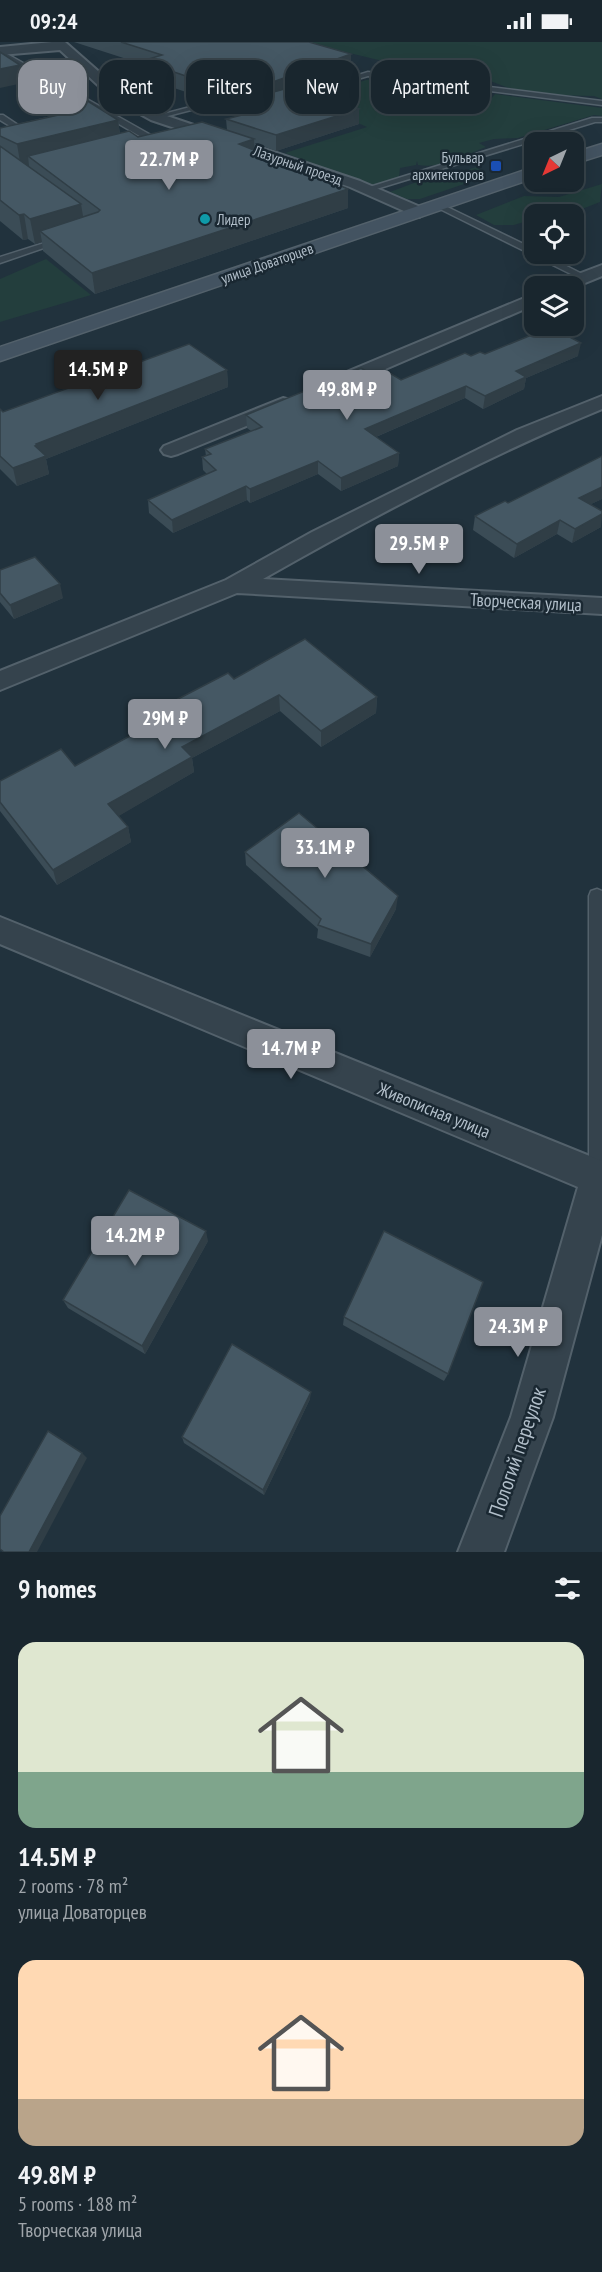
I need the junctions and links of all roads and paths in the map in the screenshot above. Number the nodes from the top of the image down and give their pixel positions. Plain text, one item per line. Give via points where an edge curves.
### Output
1 (60, 44) edge
2 (0, 51) edge
3 (359, 77) edge
4 (602, 103) edge
5 (186, 110) edge
6 (0, 117) edge
7 (156, 117) junction
8 (602, 120) edge
9 (204, 134) junction
10 (183, 136) edge
11 (163, 138) edge
12 (153, 140) junction
13 (0, 142) edge
14 (142, 142) edge
15 (602, 148) edge
16 (584, 155) edge
17 (524, 175) edge
18 (367, 189) junction
19 (439, 205) junction
20 (419, 212) junction
21 (73, 237) edge
22 (524, 248) edge
23 (0, 260) edge
24 (557, 264) edge
25 (602, 270) edge
26 (582, 276) edge
27 (584, 277) edge
28 (524, 303) edge
29 (0, 354) edge
30 (602, 402) edge
31 (171, 450) dead end
32 (234, 585) junction
33 (602, 606) edge
34 (0, 681) edge
35 (597, 896) dead end
36 (0, 930) edge
37 (601, 1178) edge
38 (481, 1552) edge

1 - 2 street
1 - 7 street, Лазурный проезд via 117,96
2 - 12 lane
3 - 4 lane via 368,74
5 - 7 lane
6 - 13 lane via 28,135
7 - 9 street, Лазурный проезд
8 - 18 lane
9 - 10 lane
9 - 18 street, Лазурный проезд
11 - 12 lane
12 - 14 lane
15 - 16 main road
17 - 19 main road, улица Доваторцев
18 - 20 street, Лазурный проезд
19 - 20 main road, улица Доваторцев
19 - 22 lane
20 - 29 main road, улица Доваторцев
21 - 23 lane
24 - 26 lane
25 - 27 street
28 - 31 street
30 - 32 street via 524,434
32 - 33 street, Творческая улица
32 - 34 street
35 - 37 lane
36 - 37 street, Живописная улица
37 - 38 street, Пологий переулок via 532,1417

